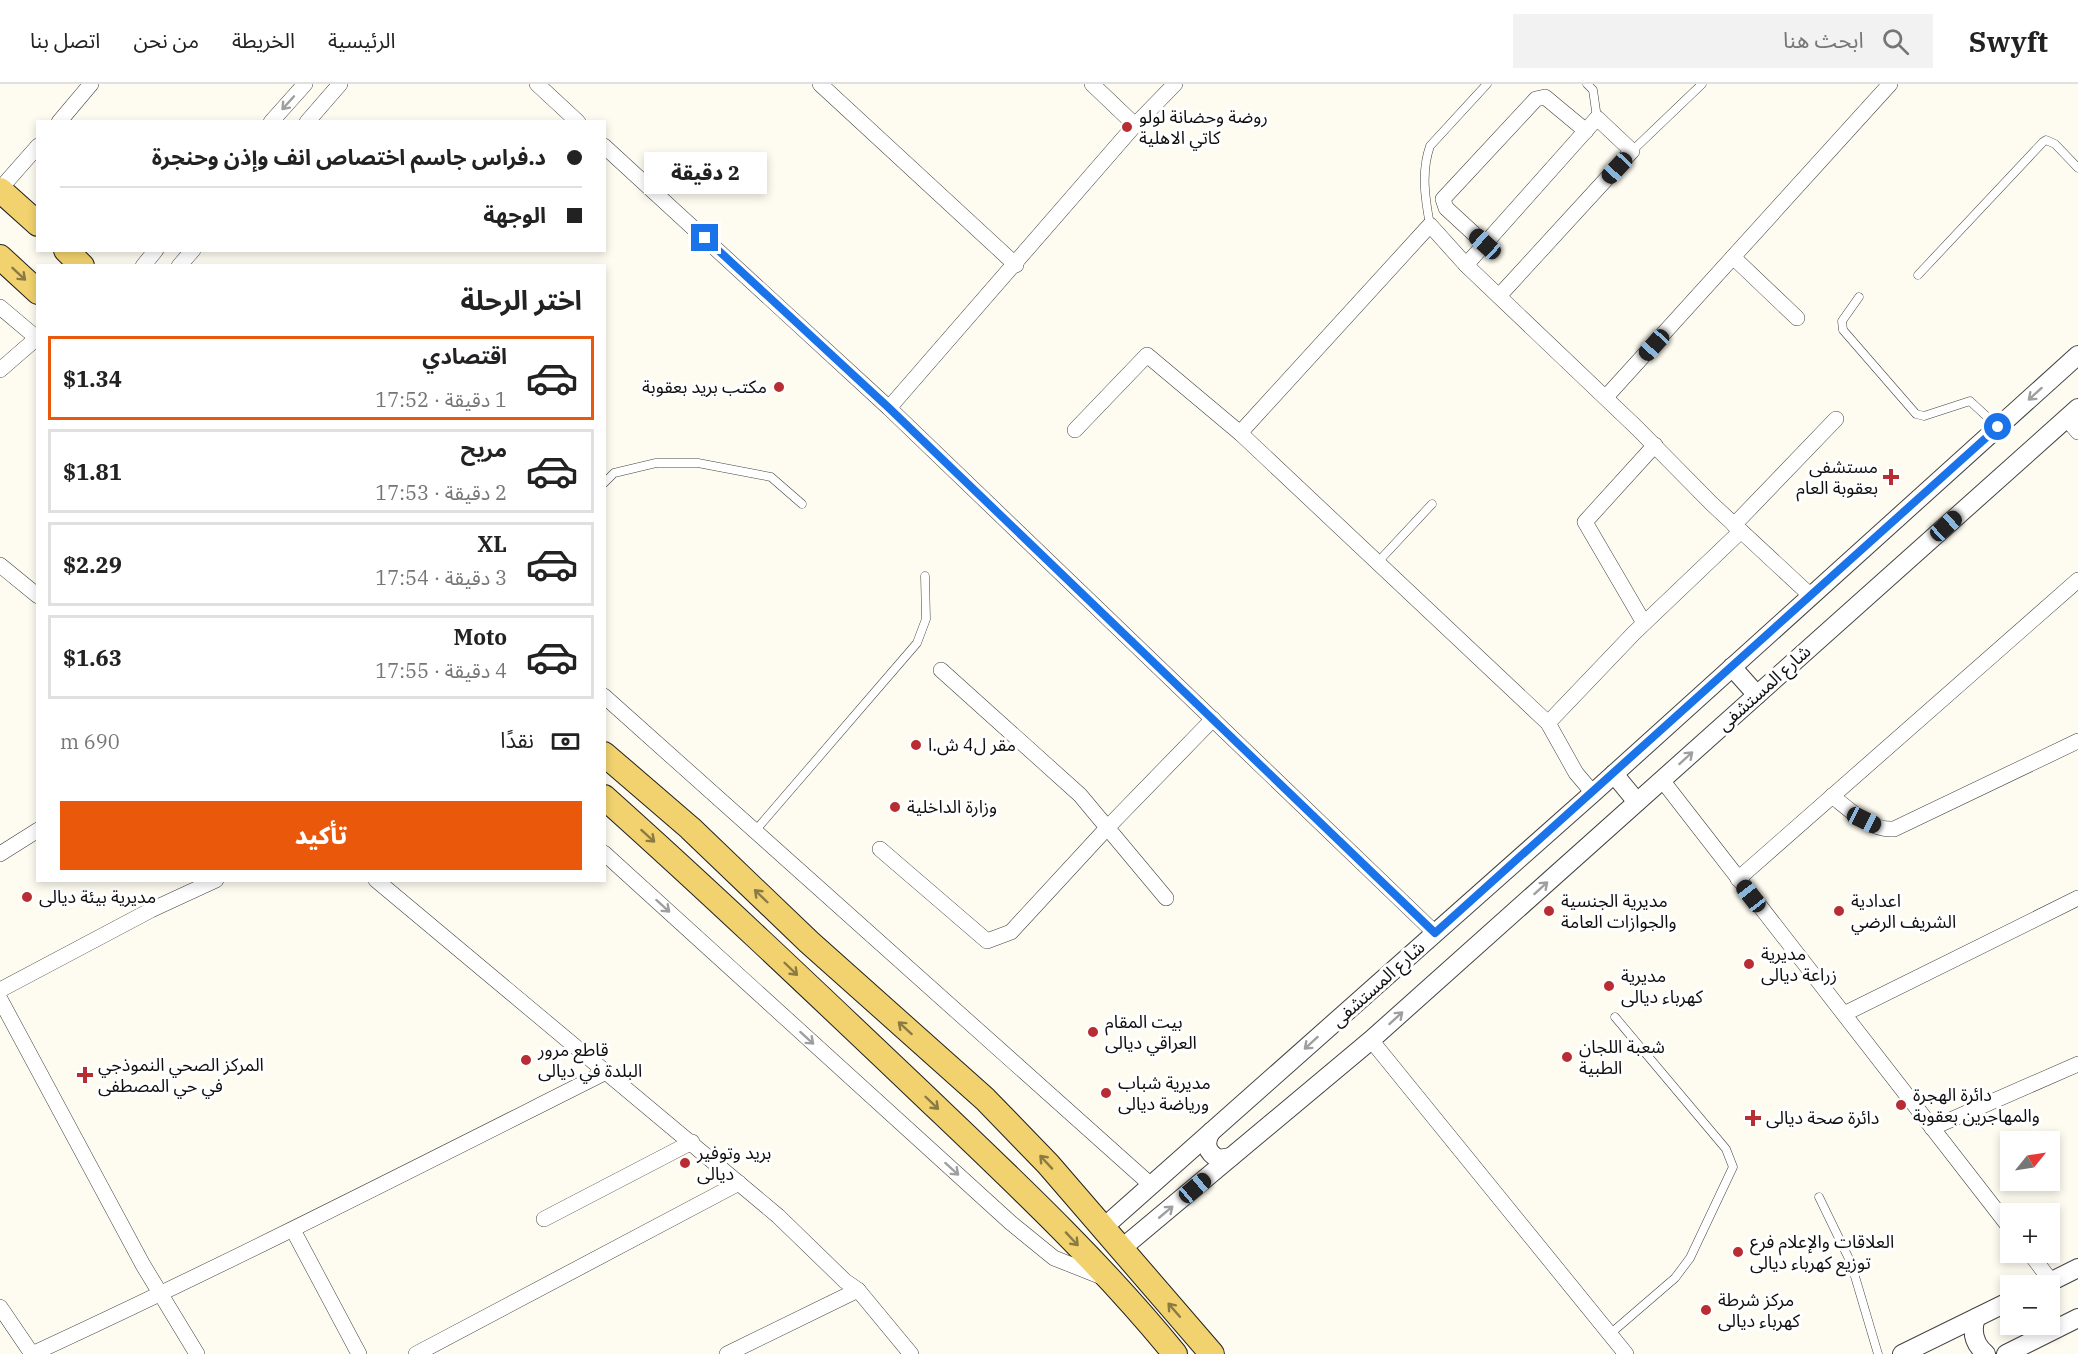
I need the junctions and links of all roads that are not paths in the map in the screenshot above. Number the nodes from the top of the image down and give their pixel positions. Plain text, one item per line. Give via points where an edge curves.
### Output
1 (91, 84) edge
2 (305, 84) edge
3 (340, 84) edge
4 (537, 84) edge
5 (820, 84) edge
6 (1092, 84) edge
7 (1175, 84) edge
8 (1487, 84) edge
9 (1587, 84) edge
10 (1702, 84) edge
11 (1890, 84) edge
12 (1598, 118) junction
13 (61, 120) edge
14 (273, 120) edge
15 (309, 120) edge
16 (576, 120) edge
17 (1135, 125) junction
18 (1586, 131) junction
19 (36, 148) edge
20 (606, 148) edge
21 (1632, 151) junction
22 (2078, 168) edge
23 (0, 190) edge
24 (36, 222) edge
25 (1430, 225) junction
26 (1485, 244) junction
27 (68, 252) edge
28 (154, 252) edge
29 (191, 252) edge
30 (0, 257) edge
31 (1733, 257) junction
32 (80, 264) edge
33 (145, 264) edge
34 (181, 264) edge
35 (1016, 265) junction
36 (1466, 265) junction
37 (1918, 275) dead end
38 (36, 290) edge
39 (1499, 296) junction
40 (1859, 297) dead end
41 (0, 307) edge
42 (1797, 318) dead end
43 (36, 337) edge
44 (36, 339) edge
45 (2078, 355) edge
46 (0, 370) edge
47 (1606, 397) junction
48 (889, 408) junction
49 (1836, 418) dead end
50 (2074, 419) edge
51 (1998, 427) junction
52 (1075, 430) dead end
53 (1240, 433) junction
54 (1655, 445) junction
55 (606, 481) edge
56 (802, 504) dead end
57 (1432, 504) dead end
58 (1738, 528) junction
59 (1377, 563) junction
60 (0, 566) edge
61 (925, 576) dead end
62 (2078, 580) edge
63 (36, 594) edge
64 (1812, 596) junction
65 (1644, 623) junction
66 (1732, 667) junction
67 (941, 670) dead end
68 (1757, 695) junction
69 (606, 698) edge
70 (1213, 719) junction
71 (1548, 723) junction
72 (2078, 741) edge
73 (606, 756) edge
74 (1614, 774) junction
75 (1662, 780) junction
76 (1593, 793) junction
77 (1832, 796) junction
78 (606, 799) edge
79 (1637, 802) junction
80 (1107, 828) junction
81 (36, 831) edge
82 (755, 831) junction
83 (880, 849) dead end
84 (0, 854) edge
85 (606, 855) edge
86 (1738, 879) junction
87 (212, 882) edge
88 (378, 882) edge
89 (1166, 898) dead end
90 (2078, 898) edge
91 (1435, 933) junction
92 (0, 990) edge
93 (0, 999) edge
94 (1844, 1014) junction
95 (1615, 1017) dead end
96 (1371, 1040) junction
97 (2078, 1064) edge
98 (606, 1072) junction
99 (1932, 1128) junction
100 (1211, 1132) junction
101 (692, 1142) junction
102 (1231, 1157) junction
103 (739, 1183) junction
104 (1151, 1185) junction
105 (1819, 1197) dead end
106 (2000, 1215) edge
107 (544, 1219) dead end
108 (1104, 1227) junction
109 (293, 1230) junction
110 (1121, 1249) junction
111 (2078, 1268) edge
112 (2060, 1277) edge
113 (1112, 1281) junction
114 (858, 1290) junction
115 (160, 1294) junction
116 (2000, 1306) edge
117 (0, 1307) edge
118 (1976, 1318) junction
119 (2078, 1318) edge
120 (1610, 1334) junction
121 (1924, 1343) junction
122 (734, 1353) edge
123 (32, 1354) edge
124 (197, 1354) edge
125 (358, 1354) edge
126 (416, 1354) edge
127 (910, 1354) edge
128 (1175, 1354) edge
129 (1212, 1354) edge
130 (1626, 1354) edge
131 (1878, 1354) edge
132 (1902, 1354) edge
133 (1942, 1354) edge
134 (1986, 1354) edge
135 (2006, 1354) edge

1 - 13 street
2 -> 14 street
3 - 15 street
4 - 16 street
5 - 35 street
6 - 17 street
7 - 17 street
8 - 25 lane via 1430,146 1425,158 1424,191
9 - 12 lane via 1593,90
10 - 21 lane
11 - 31 street
12 - 18 street
12 - 21 street
17 - 35 street
18 - 26 street
18 - 26 street via 1545,98 1536,99 1443,199 1446,208
19 - 23 street
20 - 48 street
21 - 39 street
22 - 37 lane via 2055,144 2043,142
23 - 24 main road
25 - 36 street
25 - 53 street
26 - 36 street
27 - 32 main road
28 - 33 street
29 - 34 street
30 -> 38 main road
31 - 42 street
31 - 47 street
35 - 48 street
36 - 39 street
39 - 47 street
40 - 51 lane via 1842,321 1843,330 1916,414 1924,416 1970,401
41 - 43 street
44 - 46 street
45 -> 51 street, شارع المستشفى
47 - 54 street
48 - 70 street
49 - 58 street
50 - 68 street, شارع المستشفى
51 - 64 street, شارع المستشفى
52 - 53 street via 1147,355
53 - 59 street
54 - 58 street
54 - 65 street via 1585,522
55 - 56 lane via 614,473 656,463 699,463 771,477
57 - 59 lane
58 - 64 street
58 - 65 street
59 - 71 street
60 - 63 street
61 - 82 lane via 926,619 918,643
62 - 77 street
64 - 66 street, شارع المستشفى
65 - 71 street
66 - 68 street
66 - 74 street, شارع المستشفى
67 - 80 street via 1080,795
75 -> 68 street, شارع المستشفى
69 - 82 street
70 - 80 street
70 - 91 street
71 - 76 street via 1576,773
72 - 77 street via 1894,829 1864,820
108 -> 73 main road via 985,1099
74 - 76 street, شارع المستشفى
74 - 79 street
75 - 79 street, شارع المستشفى
75 - 86 street
76 - 91 street, شارع المستشفى
77 - 86 street
78 -> 113 main road via 1053,1218
96 -> 79 street, شارع المستشفى
80 - 83 street via 1011,932 987,941
80 - 89 street
81 - 84 street
82 - 104 street
85 -> 113 street via 1011,1223 1054,1258
86 - 94 street
87 - 92 street
88 - 98 street
90 - 94 street
91 -> 100 street, شارع المستشفى
93 - 115 street
94 - 99 street
95 - 120 lane via 1726,1149 1733,1167 1690,1258 1675,1278
96 - 102 street, شارع المستشفى
96 - 120 street
97 - 99 street
98 - 101 street
98 - 109 street
99 - 106 street
100 - 102 street via 1207,1138 1209,1151 1219,1159
100 - 104 street, شارع المستشفى
101 - 103 street
101 - 107 street
110 -> 102 street, شارع المستشفى
103 - 114 street
103 - 126 street
104 - 108 street, شارع المستشفى
105 - 131 lane via 1851,1263
108 - 110 main road
109 - 115 street
109 - 125 street
129 -> 110 main road
111 - 112 street
113 - 128 main road
114 - 122 street
114 - 127 street
115 - 123 street
115 - 124 street
116 - 118 street
117 - 123 street
118 - 121 street
118 - 134 street via 1973,1333
119 - 135 street
120 - 130 street
121 - 132 street
121 - 133 street

